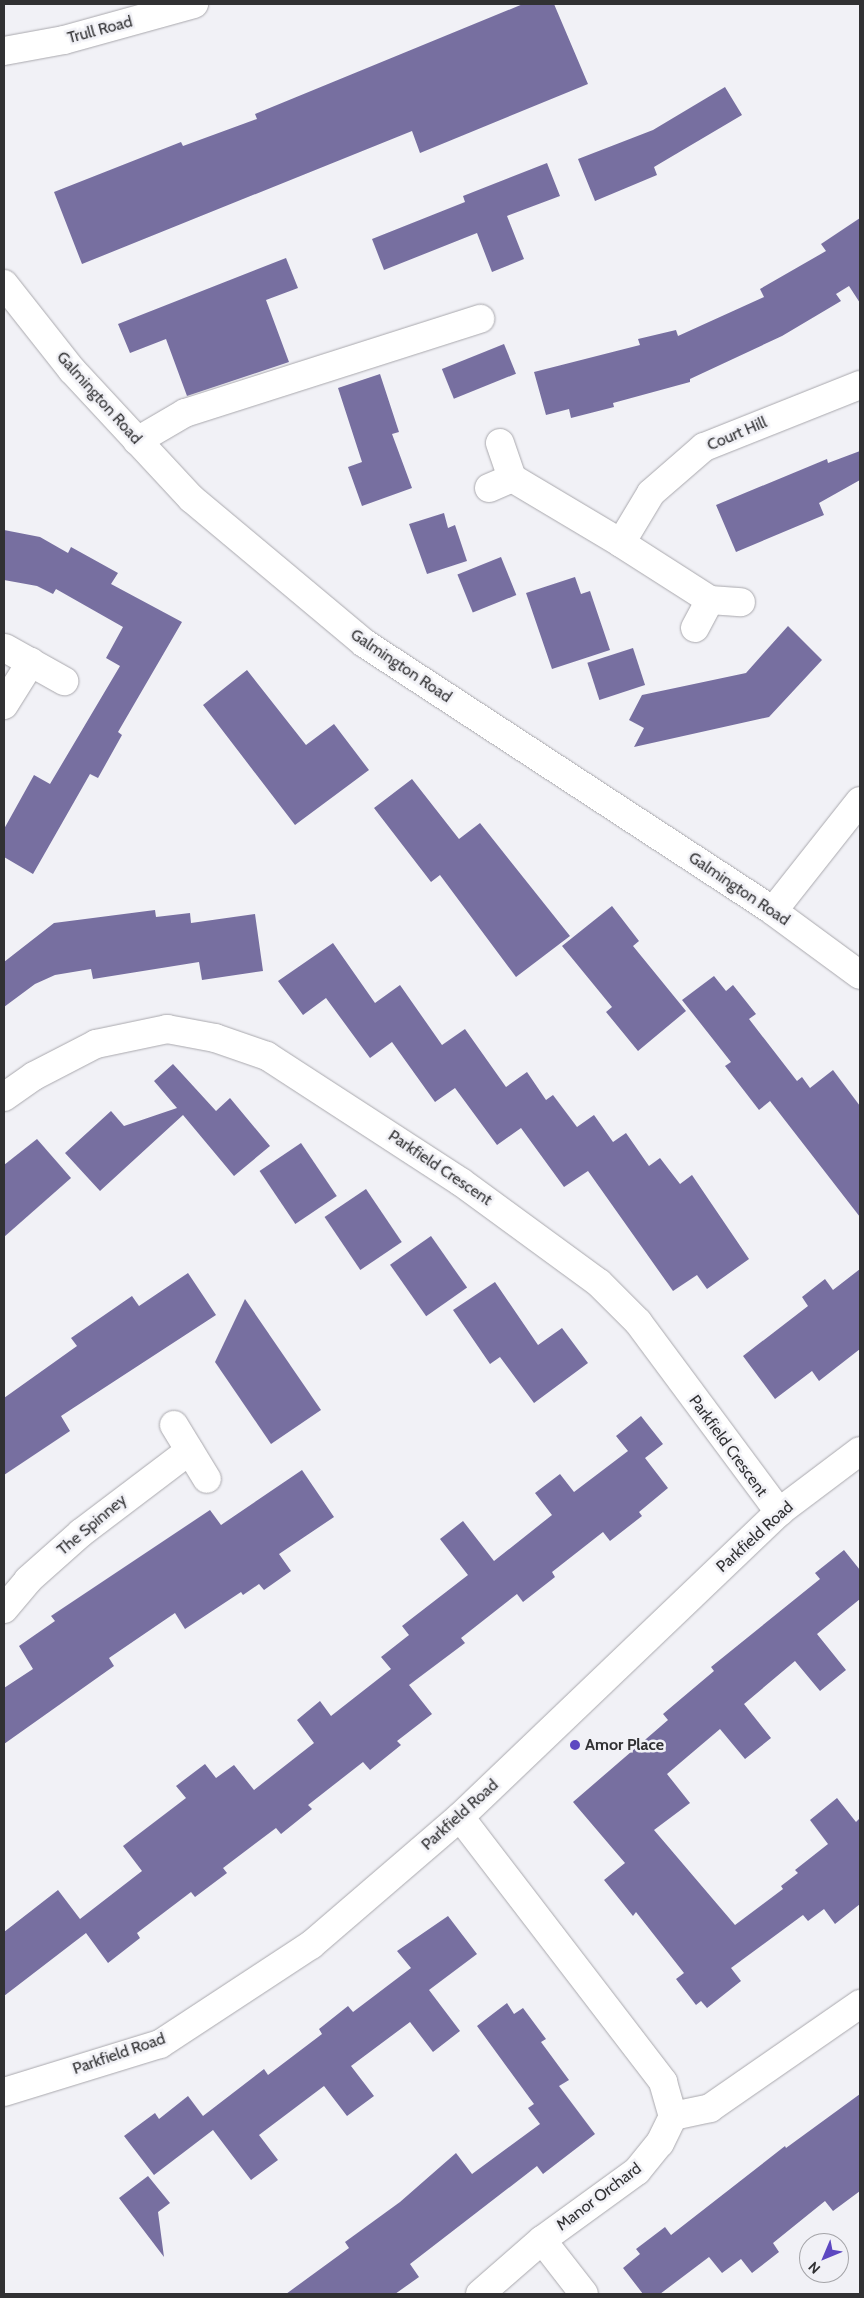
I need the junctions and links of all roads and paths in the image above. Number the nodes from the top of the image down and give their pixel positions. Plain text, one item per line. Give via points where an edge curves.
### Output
1 (194, 4) edge
2 (4, 51) edge
3 (4, 284) edge
4 (480, 319) dead end
5 (860, 386) edge
6 (137, 441) junction
7 (500, 443) dead end
8 (621, 543) junction
9 (710, 600) junction
10 (741, 602) dead end
11 (695, 628) dead end
12 (5, 648) edge
13 (30, 662) junction
14 (64, 681) dead end
15 (4, 705) edge
16 (860, 801) edge
17 (773, 911) junction
18 (860, 975) edge
19 (4, 1097) edge
20 (174, 1425) dead end
21 (190, 1451) junction
22 (860, 1451) edge
23 (207, 1479) dead end
24 (779, 1512) junction
25 (4, 1609) edge
26 (460, 1817) junction
27 (860, 2004) edge
28 (4, 2092) edge
29 (672, 2116) junction
30 (542, 2240) junction
31 (480, 2294) edge
32 (584, 2294) edge

1 - 2 street, Trull Road via 64,40
3 - 6 street, Galmington Road via 72,370
4 - 6 street via 185,413
5 - 8 street, Court Hill via 704,447 651,493
6 - 17 street, Galmington Road via 192,499 364,644
7 - 8 street via 500,483
8 - 9 street
9 - 10 street
9 - 11 street
12 - 13 street
13 - 14 street
13 - 15 street
16 - 17 street
17 - 18 street, Galmington Road
19 - 24 street, Parkfield Crescent via 34,1076 96,1044 167,1029 214,1038 267,1056 462,1182 598,1283 638,1322
20 - 21 street
21 - 23 street
21 - 25 street, The Spinney via 81,1533 28,1580
22 - 24 street, Parkfield Road
24 - 26 street, Parkfield Road
26 - 28 street, Parkfield Road via 311,1945 160,2044
26 - 29 street via 663,2082
27 - 29 street via 710,2108
29 - 30 street, Manor Orchard via 660,2143 637,2171
30 - 31 street, Manor Orchard
30 - 32 street

